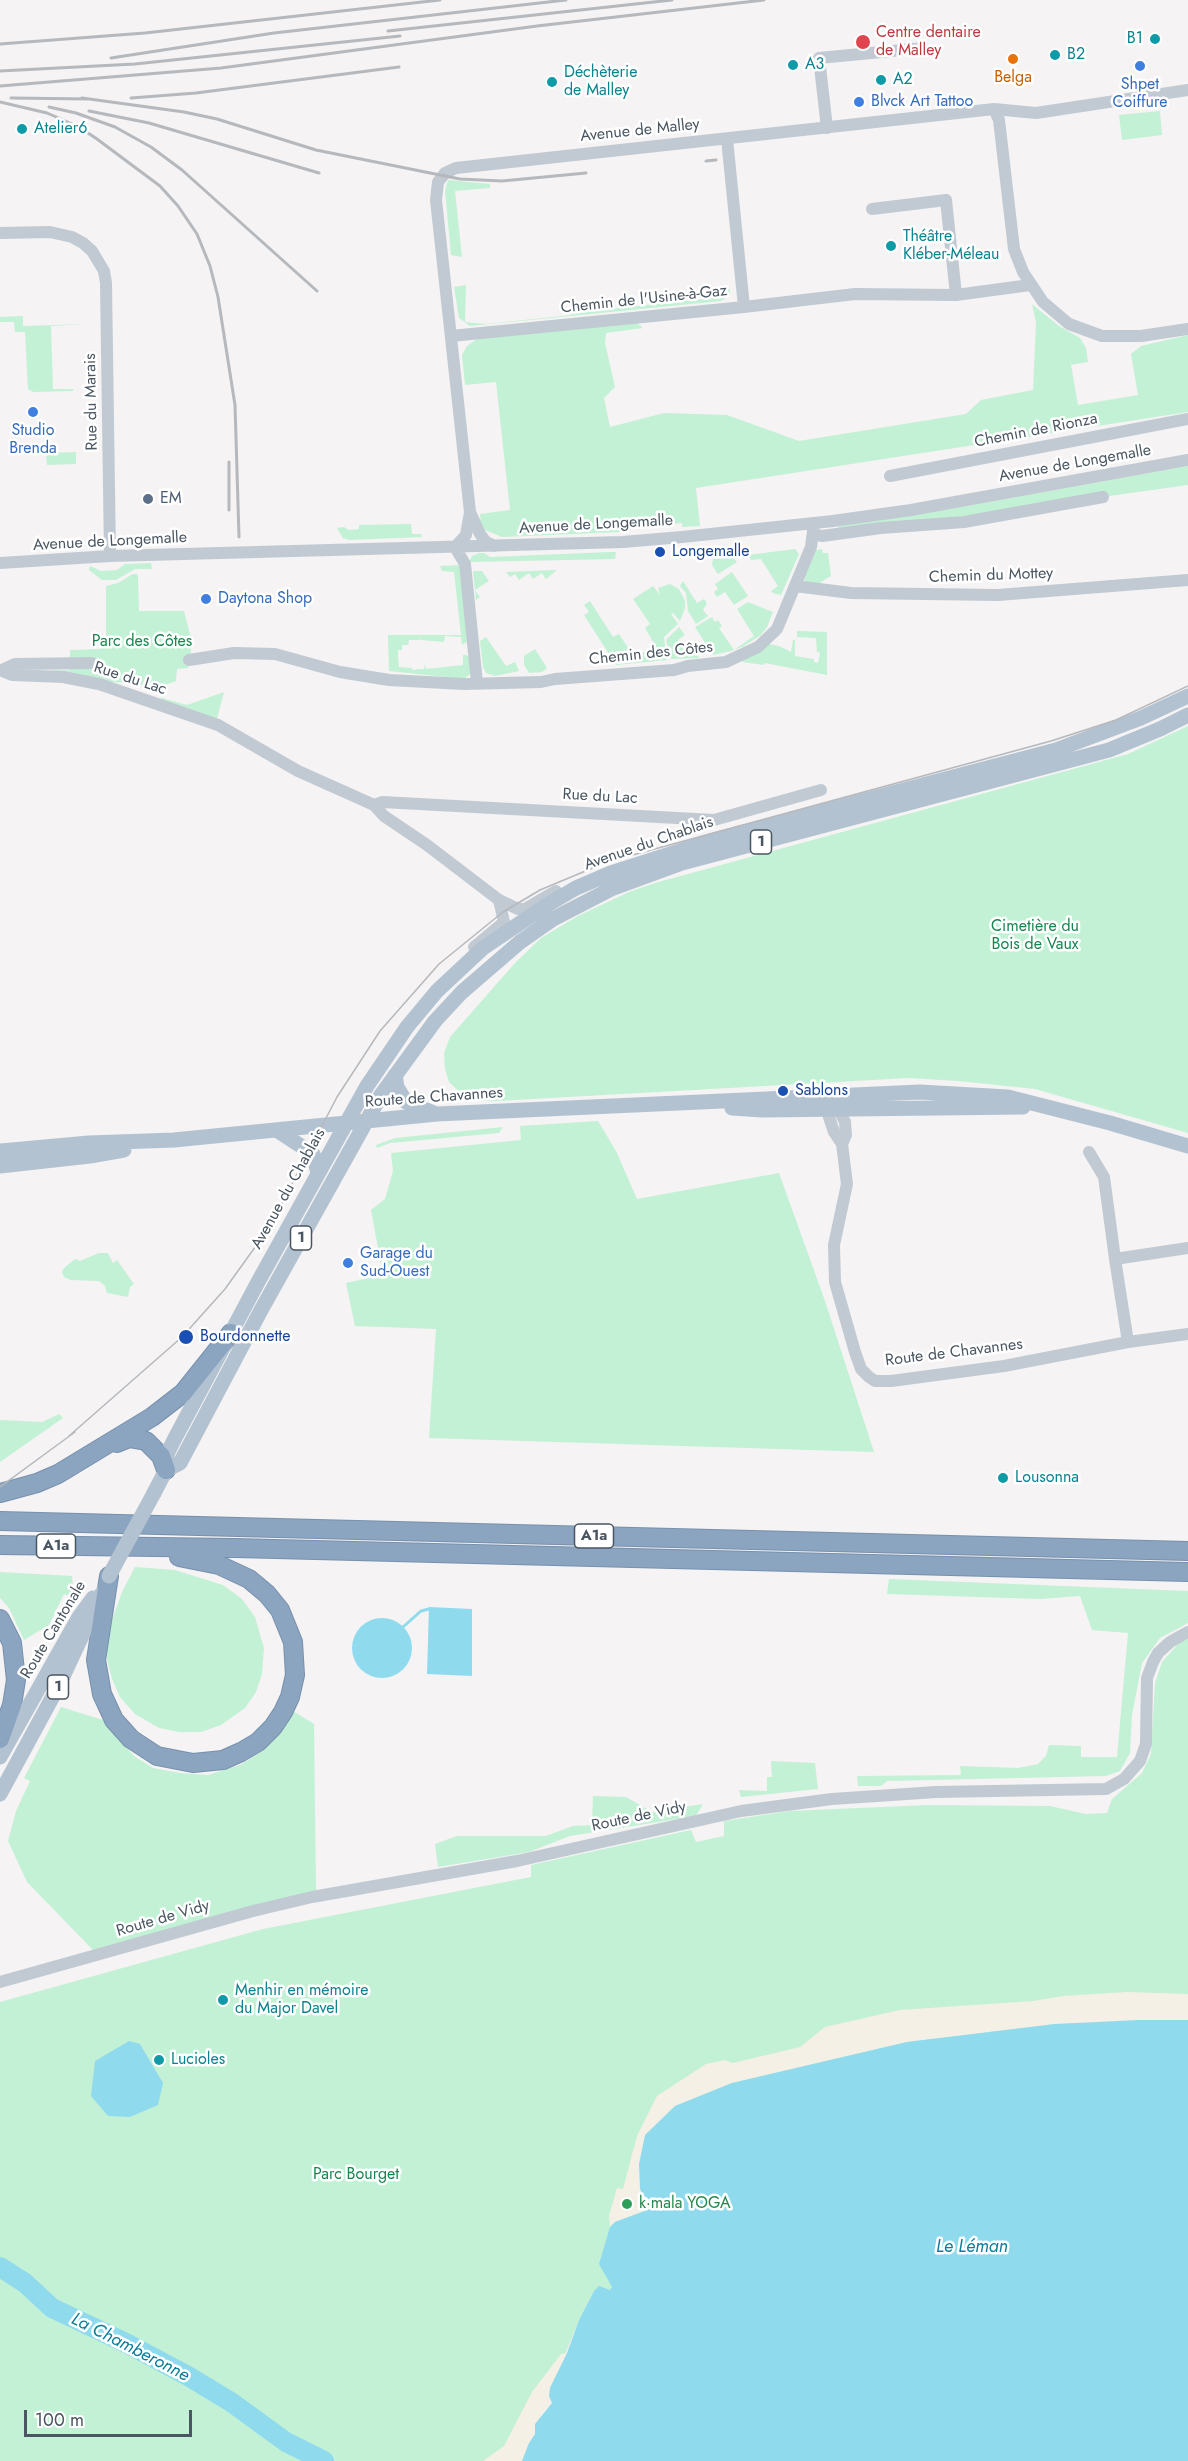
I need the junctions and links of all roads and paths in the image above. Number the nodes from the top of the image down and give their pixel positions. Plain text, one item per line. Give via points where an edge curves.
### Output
1 (923, 48) dead end
2 (1188, 90) edge
3 (994, 109) junction
4 (827, 128) junction
5 (727, 139) junction
6 (872, 209) dead end
7 (0, 233) edge
8 (1030, 285) junction
9 (957, 295) junction
10 (744, 307) junction
11 (1188, 329) edge
12 (452, 336) junction
13 (1188, 418) edge
14 (1188, 460) edge
15 (890, 476) dead end
16 (1103, 497) dead end
17 (470, 512) junction
18 (814, 529) junction
19 (475, 546) junction
20 (495, 546) junction
21 (455, 547) junction
22 (111, 556) junction
23 (0, 563) edge
24 (465, 564) junction
25 (1188, 580) edge
26 (795, 586) junction
27 (189, 660) dead end
28 (92, 663) dead end
29 (1, 670) edge
30 (477, 684) junction
31 (1188, 696) edge
32 (1188, 715) edge
33 (821, 790) dead end
34 (374, 805) junction
35 (611, 873) junction
36 (500, 900) junction
37 (467, 962) junction
38 (394, 1075) junction
39 (959, 1093) junction
40 (760, 1105) junction
41 (1037, 1106) junction
42 (437, 1114) junction
43 (836, 1114) junction
44 (367, 1121) junction
45 (346, 1124) junction
46 (278, 1131) junction
47 (174, 1140) junction
48 (1188, 1146) edge
49 (0, 1151) edge
50 (1089, 1152) dead end
51 (0, 1166) edge
52 (318, 1173) junction
53 (1188, 1248) edge
54 (1115, 1259) junction
55 (231, 1333) junction
56 (1188, 1334) edge
57 (1128, 1342) junction
58 (106, 1446) junction
59 (166, 1470) junction
60 (0, 1493) edge
61 (0, 1521) edge
62 (0, 1545) edge
63 (112, 1548) junction
64 (1188, 1551) edge
65 (1188, 1572) edge
66 (109, 1576) junction
67 (0, 1619) edge
68 (1188, 1632) edge
69 (0, 1739) edge
70 (0, 1757) edge
71 (0, 1794) edge
72 (0, 1982) edge

1 - 4 street via 819,58
2 - 3 street, Avenue de Malley via 1036,113
3 - 4 street, Avenue de Malley
3 - 8 street via 999,120 1014,249
4 - 5 street, Avenue de Malley
5 - 10 street, Chemin de l'Usine-à-Gaz
5 - 12 street, Avenue de Malley via 456,168 441,176 435,200
6 - 9 street via 945,200
7 - 22 street, Rue du Marais via 62,234 83,243 99,261 106,283
8 - 9 street
8 - 11 street via 1055,315 1102,336 1141,336
9 - 10 street via 855,294
10 - 12 street, Chemin de l'Usine-à-Gaz
12 - 17 street
13 - 15 street, Chemin de Rionza
14 - 18 street, Avenue de Longemalle
16 - 18 street via 964,522 822,536
17 - 20 street via 480,534
17 - 21 street via 466,535
18 - 20 street, Avenue de Longemalle
18 - 26 street, Chemin des Côtes
19 - 20 street, Avenue de Longemalle
19 - 21 street, Avenue de Longemalle
19 - 24 street
21 - 22 street, Avenue de Longemalle
21 - 24 street
22 - 23 street, Avenue de Longemalle
24 - 30 street
25 - 26 street, Chemin du Mottey via 998,596 851,593
26 - 30 street, Chemin des Côtes via 772,635 758,647 726,662 541,682
27 - 30 street, Chemin des Côtes via 234,653 275,654 340,672 389,680
28 - 29 street via 15,664
29 - 34 street, Rue du Lac via 12,675 89,682 218,725 298,771
31 - 35 main road, Avenue du Chablais / 1 via 1056,750 717,839
32 - 38 main road, Avenue du Chablais / 1 via 1109,750 682,863 611,889 553,919 493,964 435,1021
33 - 34 street, Rue du Lac via 714,820 382,802
34 - 36 street, Rue du Lac
35 - 36 street, Rue du Lac via 574,882 525,909
35 - 37 main road, Avenue du Chablais / 1 via 547,905
36 - 37 street via 504,922 477,944
37 - 45 main road, Avenue du Chablais / 1 via 407,1027
38 - 42 main road via 396,1087 406,1102
38 - 44 main road, Avenue du Chablais / 1
39 - 40 main road, Route de Chavannes via 882,1092
39 - 41 main road, Route de Chavannes via 1008,1097
39 - 43 street, Route de Chavannes via 933,1099 843,1101
40 - 42 main road, Route de Chavannes via 696,1102
40 - 43 main road, Route de Chavannes
41 - 43 main road, Route de Chavannes via 858,1110
41 - 48 main road, Route de Chavannes
42 - 44 main road, Route de Chavannes
43 - 57 street, Route de Chavannes via 846,1135 842,1144 847,1184 834,1245 835,1282 855,1353 869,1377 875,1381 914,1378
44 - 45 main road, Route de Chavannes
44 - 59 main road, Avenue du Chablais / 1 via 180,1463
45 - 46 main road, Route de Chavannes
45 - 52 main road, Avenue du Chablais / 1
46 - 47 main road, Route de Chavannes
46 - 52 main road via 313,1154
47 - 49 main road, Route de Chavannes
47 - 51 main road, Route de Chavannes via 90,1156
50 - 54 street via 1104,1177
52 - 55 main road, Avenue du Chablais / 1
53 - 54 street
54 - 57 street
55 - 58 highway via 183,1393
55 - 59 main road, Avenue du Chablais / 1 via 167,1454
56 - 57 street
58 - 59 highway via 129,1438 146,1441 161,1456
58 - 60 highway via 58,1474
59 - 66 main road, Avenue du Chablais / 1, bridge
61 - 64 highway, A1a
62 - 63 highway, A1a
63 - 65 highway, A1a
63 - 66 highway via 179,1556 228,1568 249,1579 274,1603 291,1635 296,1666 287,1704 266,1735 233,1756 193,1763 157,1756 125,1733 105,1703 96,1668
66 - 70 main road, Route Cantonale / 1 via 79,1617
66 - 71 main road, Route Cantonale / 1 via 58,1687
67 - 69 highway via 12,1643 16,1680
68 - 72 street, Route de Vidy via 1158,1653 1147,1678 1146,1744 1140,1761 1124,1779 1106,1789 936,1792 832,1799 741,1811 517,1861 254,1911

